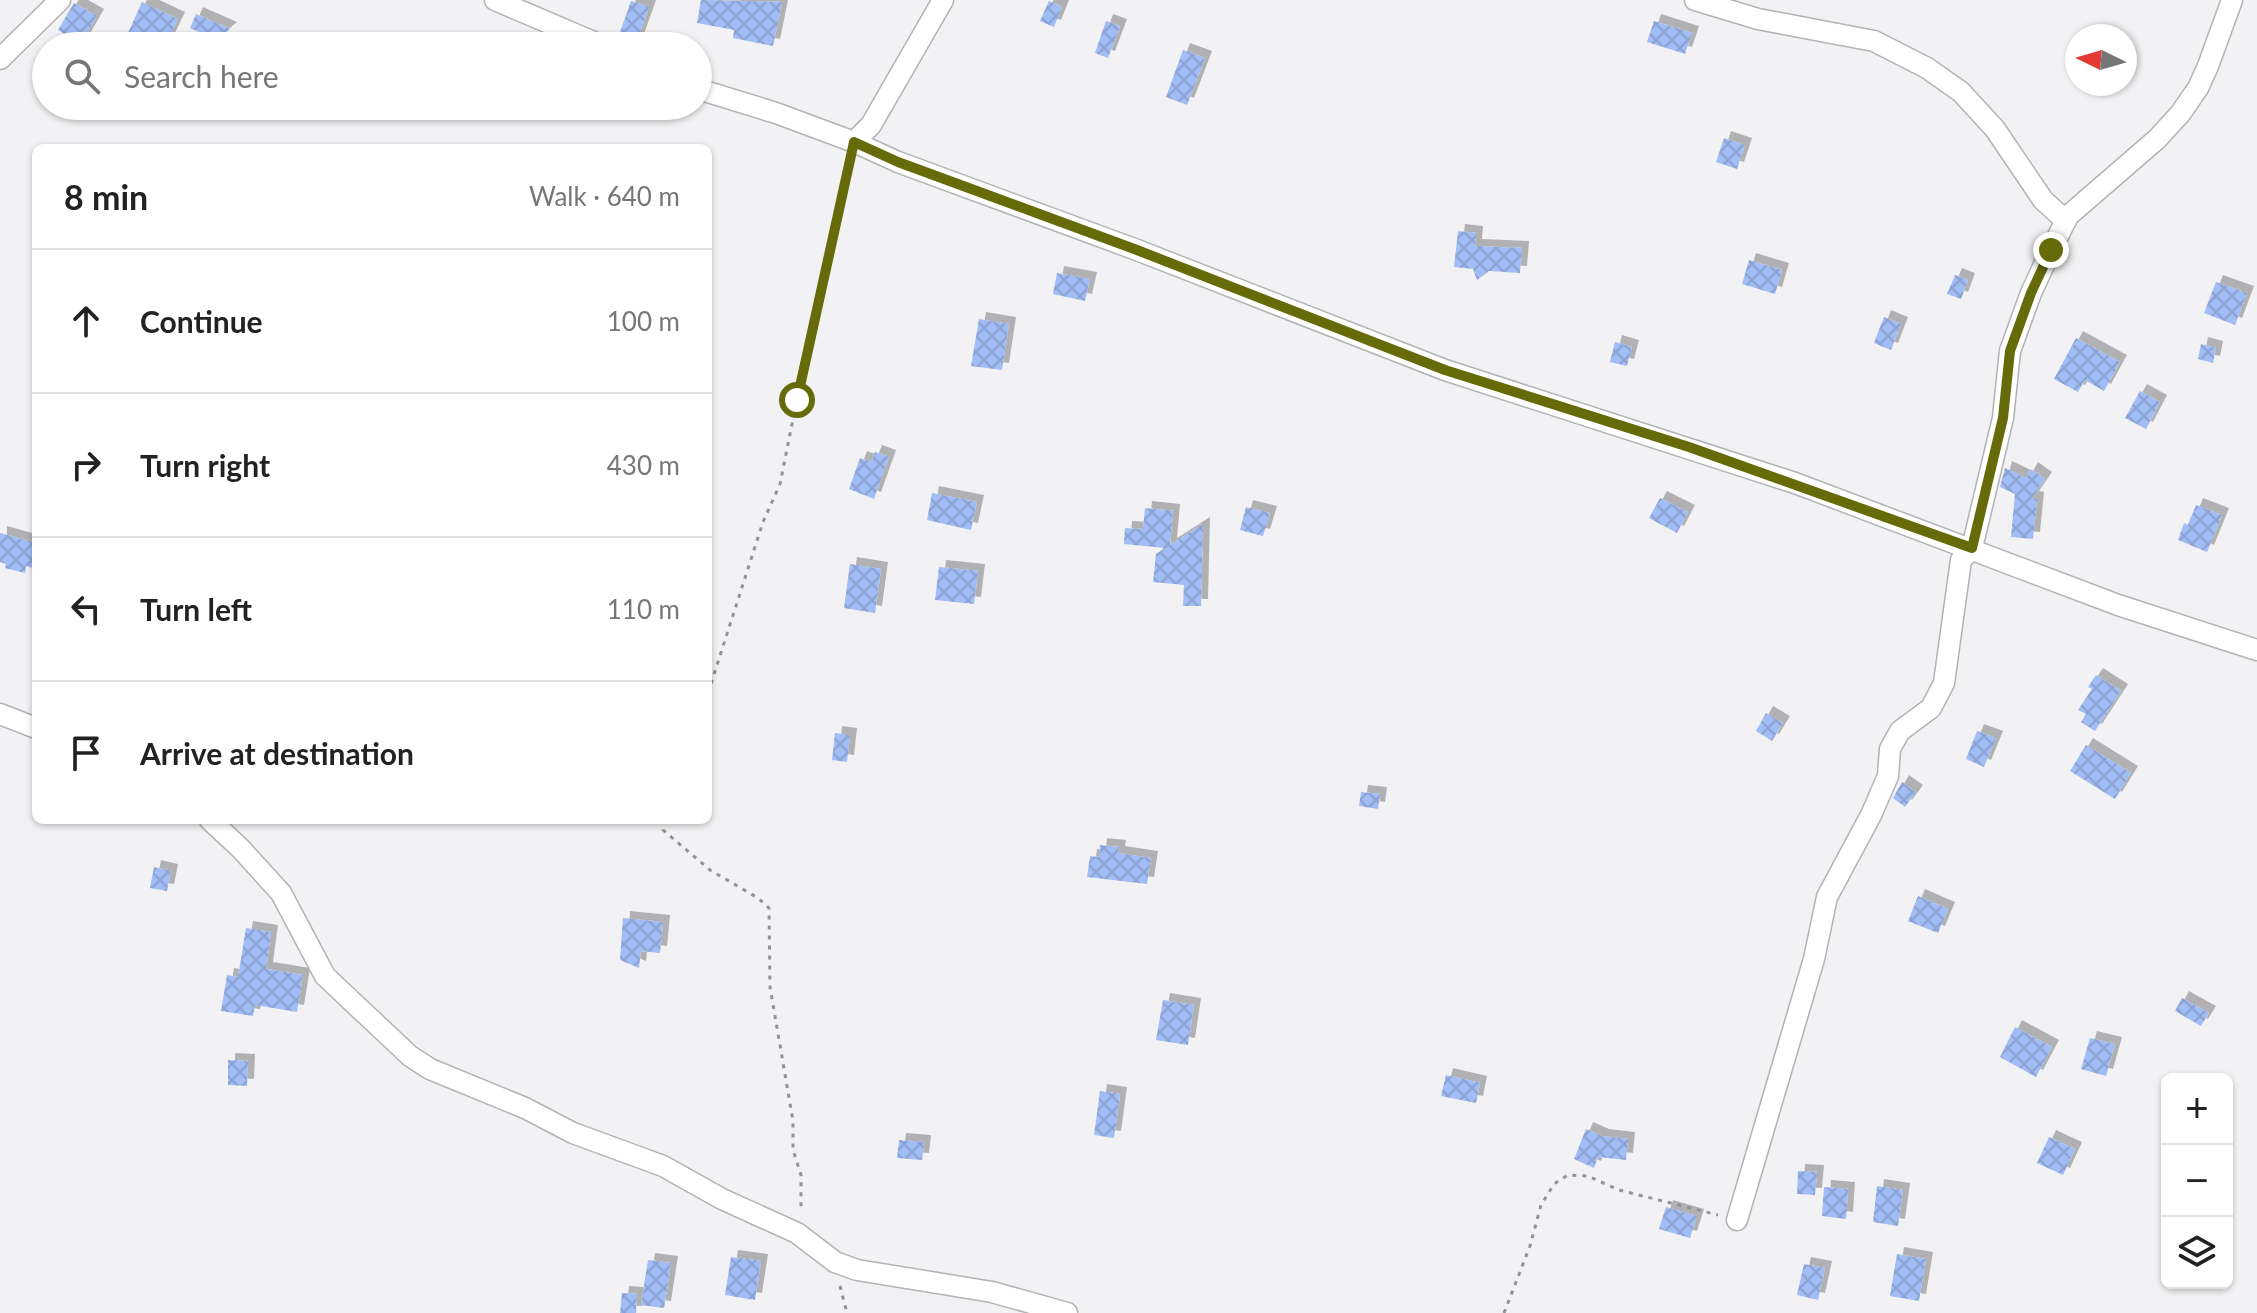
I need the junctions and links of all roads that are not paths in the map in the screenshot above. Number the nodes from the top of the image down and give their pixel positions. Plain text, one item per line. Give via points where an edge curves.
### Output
1 (60, 0) edge
2 (495, 0) edge
3 (943, 0) edge
4 (1695, 0) edge
5 (2232, 0) edge
6 (570, 32) edge
7 (0, 59) edge
8 (712, 93) edge
9 (854, 142) junction
10 (2066, 221) junction
11 (1972, 548) junction
12 (2257, 650) edge
13 (0, 714) edge
14 (32, 726) edge
15 (214, 824) edge
16 (1737, 1220) road end
17 (1067, 1313) edge

1 - 7 street
2 - 6 street
3 - 9 street via 871,125
4 - 10 street via 1874,41 1927,68 1961,92 1995,129 2043,200
5 - 10 street via 2208,66 2180,114
8 - 9 street
9 - 11 street via 1445,370 1689,447
10 - 11 street via 2010,351 2003,418
11 - 12 street via 2118,605
11 - 16 street via 1961,560 1944,683 1931,708 1900,731 1890,749 1888,776 1827,897 1814,959
13 - 14 street
15 - 17 street via 281,893 325,976 430,1069 573,1133 663,1166 797,1233 835,1262 992,1292

